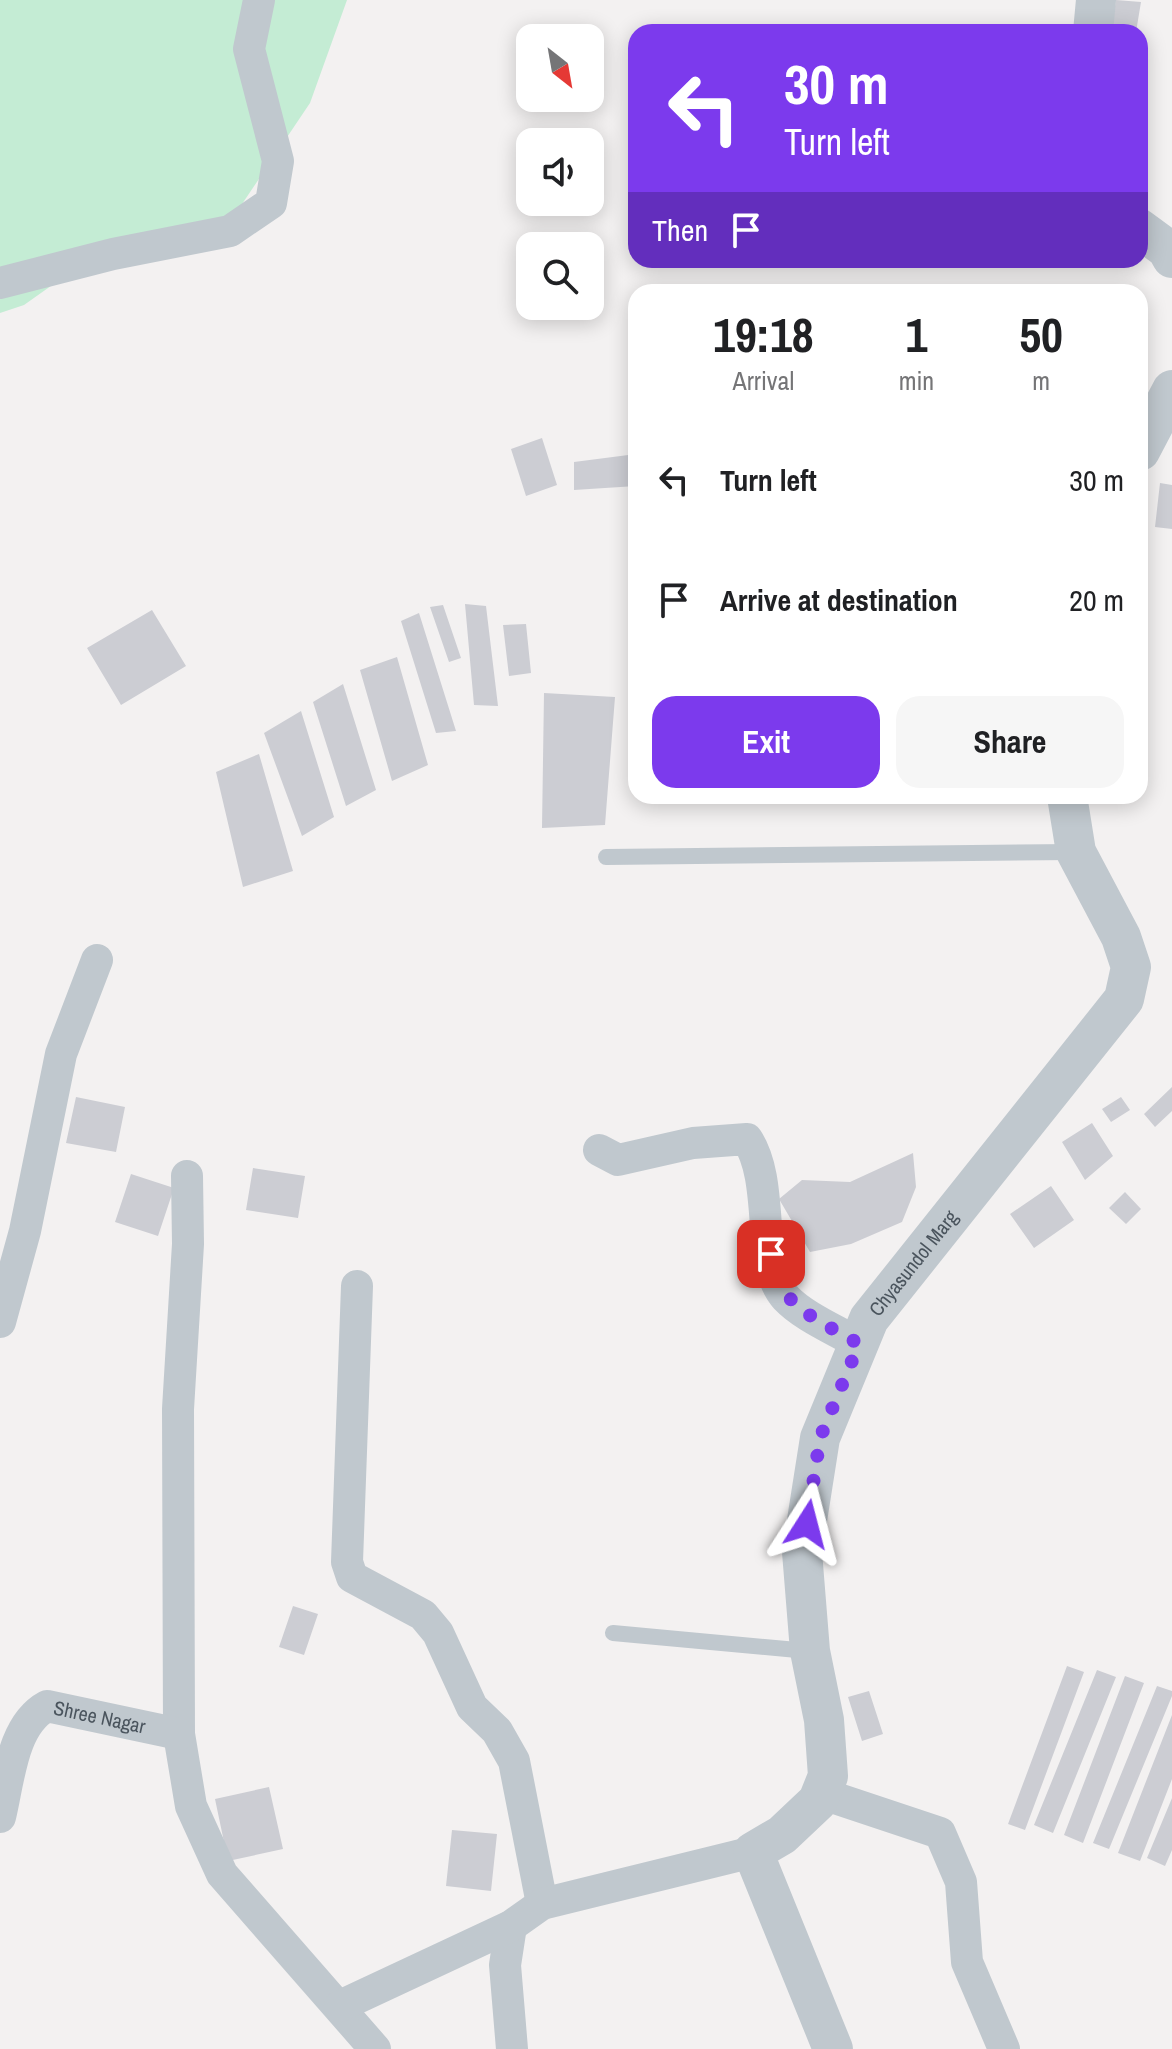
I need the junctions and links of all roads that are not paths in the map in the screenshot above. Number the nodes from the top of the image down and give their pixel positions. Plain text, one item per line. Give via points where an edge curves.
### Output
1 (259, 0) edge
2 (1096, 0) edge
3 (1094, 24) edge
4 (1148, 235) edge
5 (1172, 258) edge
6 (0, 283) edge
7 (1172, 390) edge
8 (1148, 436) edge
9 (1068, 804) edge
10 (1076, 852) junction
11 (606, 857) dead end
12 (97, 960) dead end
13 (599, 1150) dead end
14 (187, 1176) dead end
15 (357, 1286) dead end
16 (0, 1322) edge
17 (859, 1344) junction
18 (613, 1633) dead end
19 (810, 1651) junction
20 (179, 1734) junction
21 (823, 1794) junction
22 (0, 1817) edge
23 (753, 1852) junction
24 (542, 1904) junction
25 (511, 1926) junction
26 (340, 2006) junction
27 (375, 2049) edge
28 (512, 2049) edge
29 (833, 2049) edge
30 (1004, 2049) edge

1 - 6 street via 249,49 278,161 271,203 230,231
2 - 3 street
4 - 5 street
7 - 8 street
9 - 10 street, Chyasundol Marg
10 - 11 lane
10 - 17 street, Chyasundol Marg via 1131,967 1124,999 869,1319
12 - 16 street via 61,1054 25,1231
13 - 17 street via 618,1160 693,1143 747,1139 759,1157 773,1276 785,1298
14 - 20 street via 178,1409
15 - 24 street via 347,1562 352,1577 423,1615 438,1633 472,1707 497,1731 514,1761
17 - 19 street, Chyasundol Marg via 820,1438 802,1552
18 - 19 lane
19 - 21 street, Chyasundol Marg via 824,1720 828,1776
20 - 22 street, Shree Nagar via 47,1706 32,1714 22,1731
20 - 26 street via 191,1806 222,1874
21 - 23 street via 782,1835
21 - 30 street via 940,1833 961,1882 967,1962
23 - 24 street
23 - 29 street
24 - 25 street
25 - 26 street
25 - 28 street via 505,1965
26 - 27 street

